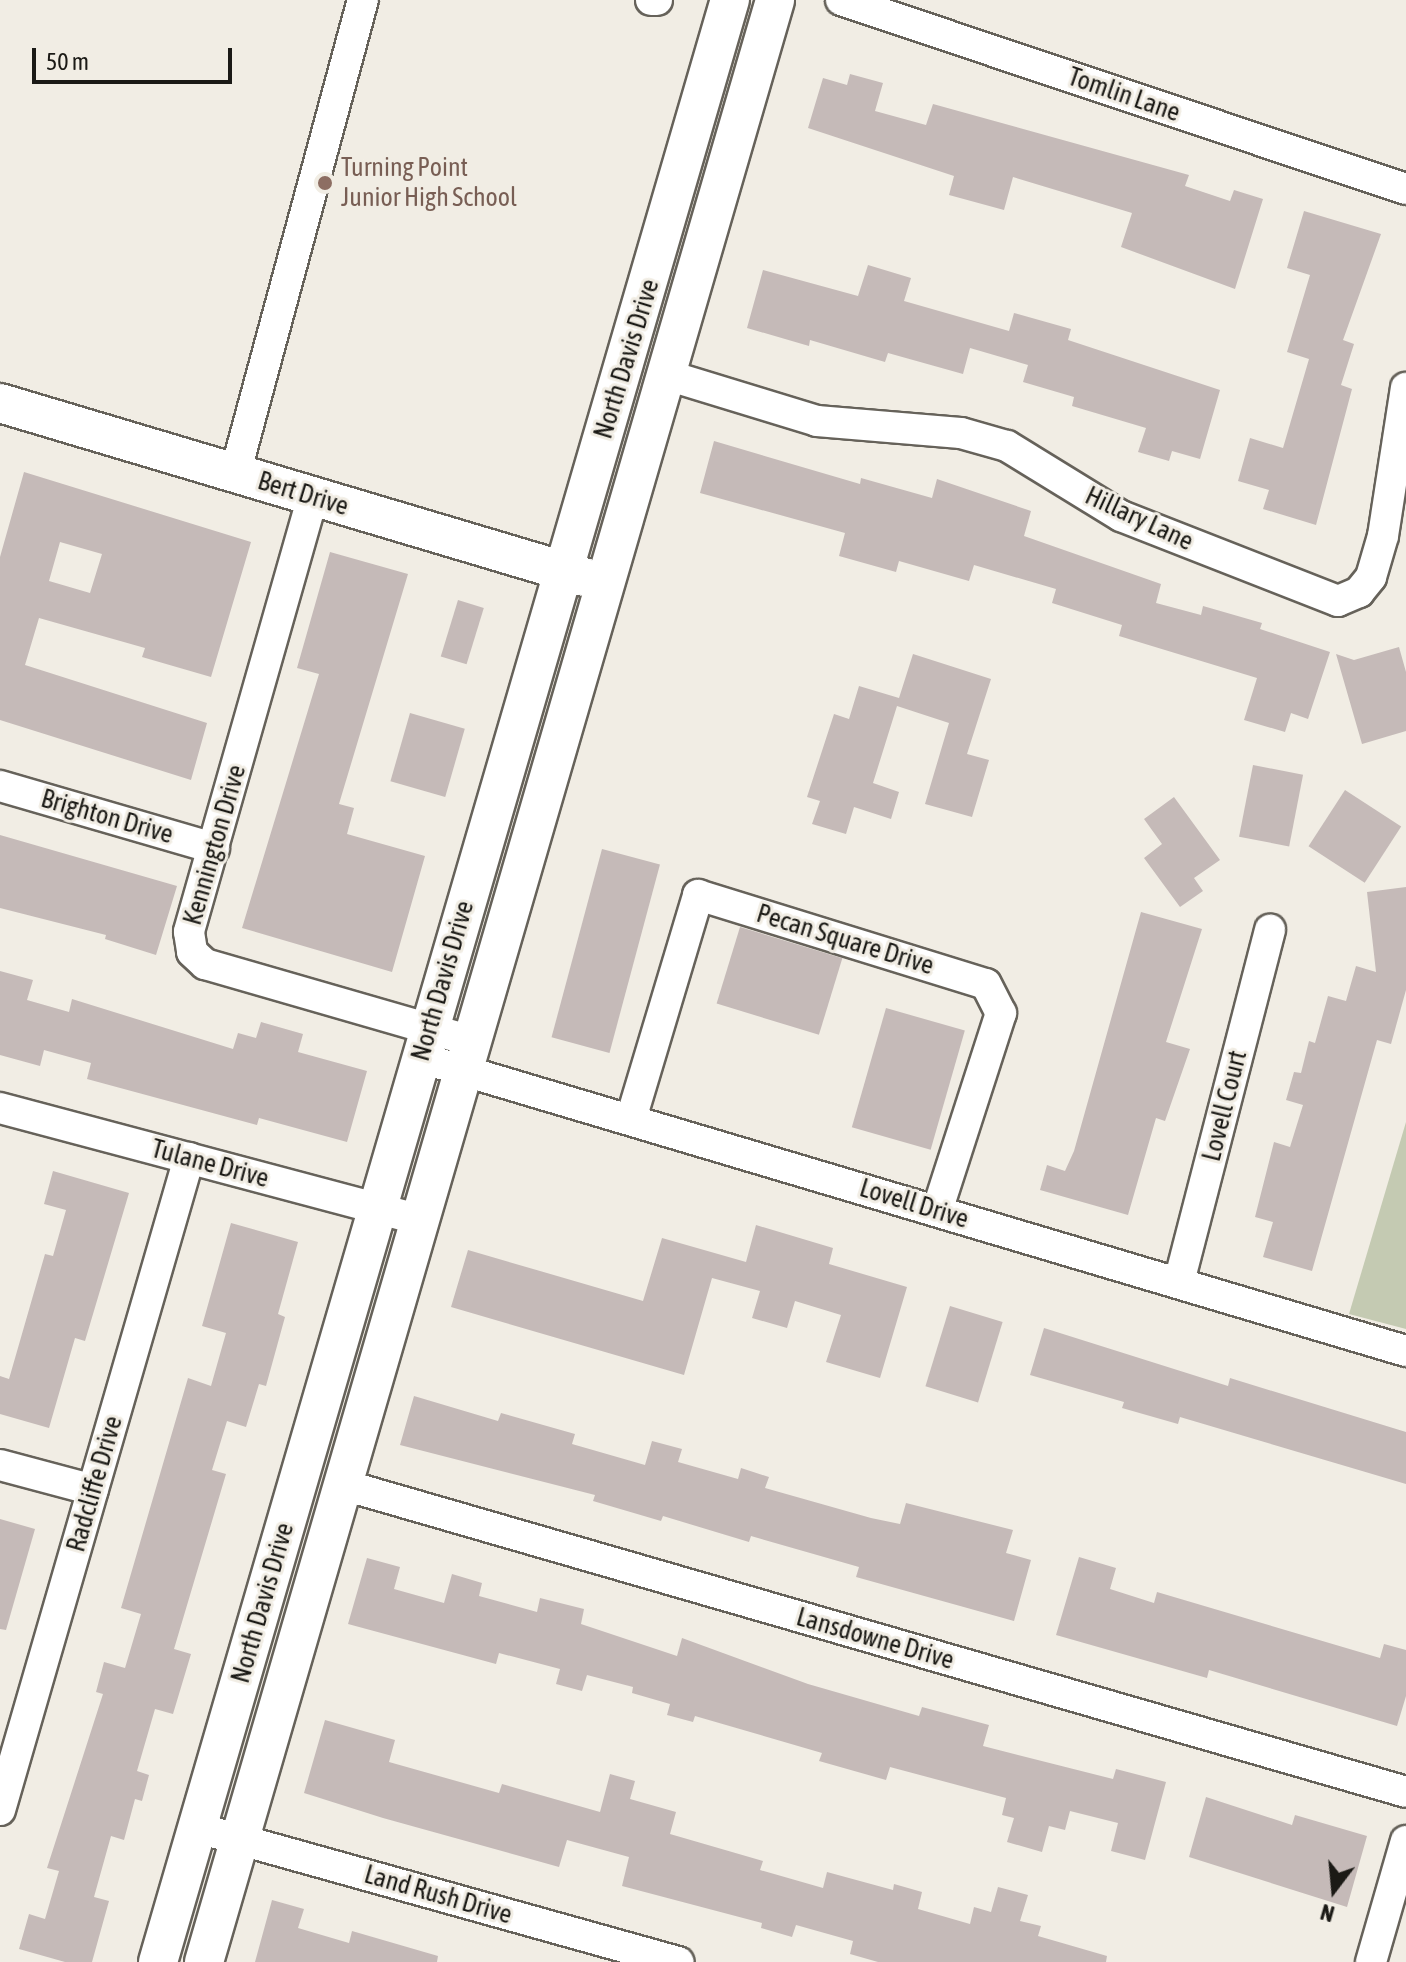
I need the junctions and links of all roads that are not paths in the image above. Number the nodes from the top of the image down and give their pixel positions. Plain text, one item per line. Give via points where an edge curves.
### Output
1 (363, 0) edge
2 (730, 0) edge
3 (775, 0) edge
4 (841, 0) edge
5 (1406, 189) edge
6 (670, 376) junction
7 (1406, 388) edge
8 (0, 403) edge
9 (235, 474) junction
10 (313, 496) junction
11 (560, 570) junction
12 (606, 583) junction
13 (0, 786) edge
14 (214, 848) junction
15 (1270, 930) dead end
16 (426, 1044) junction
17 (470, 1057) junction
18 (0, 1108) edge
19 (631, 1119) junction
20 (189, 1158) junction
21 (378, 1209) junction
22 (937, 1211) junction
23 (421, 1220) junction
24 (1179, 1282) junction
25 (1406, 1351) edge
26 (0, 1465) edge
27 (344, 1485) junction
28 (93, 1490) junction
29 (1406, 1792) edge
30 (0, 1810) edge
31 (198, 1828) junction
32 (240, 1840) junction
33 (1406, 1841) edge
34 (158, 1962) edge
35 (204, 1962) edge
36 (679, 1962) edge
37 (1371, 1962) edge

1 - 9 street
2 - 11 street, North Davis Drive via 628,363
3 - 6 street, North Davis Drive
4 - 5 street, Tomlin Lane
6 - 7 street, Hillary Lane via 817,421 961,433 1007,446 1121,516 1338,601 1359,592 1371,577 1383,536
6 - 12 street, North Davis Drive
8 - 9 street, Bert Drive
9 - 10 street, Bert Drive
10 - 11 street, Bert Drive
10 - 14 street, Kennington Drive
11 - 12 street, Bert Drive
11 - 16 street, North Davis Drive
12 - 17 street, North Davis Drive
13 - 14 street, Brighton Drive
14 - 16 street, Kennington Drive via 189,932 192,952 205,964
15 - 24 street, Lovell Court
16 - 17 street, Lovell Drive
16 - 21 street, North Davis Drive
17 - 19 street, Lovell Drive
17 - 23 street, North Davis Drive
18 - 20 street, Tulane Drive
19 - 22 street, Lovell Drive
19 - 22 street, Pecan Square Drive via 698,895 986,984 1001,1013
20 - 21 street, Tulane Drive
20 - 28 street, Radcliffe Drive
21 - 23 street, Tulane Drive
21 - 31 street, North Davis Drive
22 - 24 street, Lovell Drive
23 - 27 street, North Davis Drive
24 - 25 street, Lovell Drive
26 - 28 street
27 - 29 street, Lansdowne Drive
27 - 32 street, North Davis Drive
28 - 30 street, Radcliffe Drive
31 - 32 street, Land Rush Drive
31 - 34 street, North Davis Drive
32 - 35 street, North Davis Drive
32 - 36 street, Land Rush Drive
33 - 37 street

